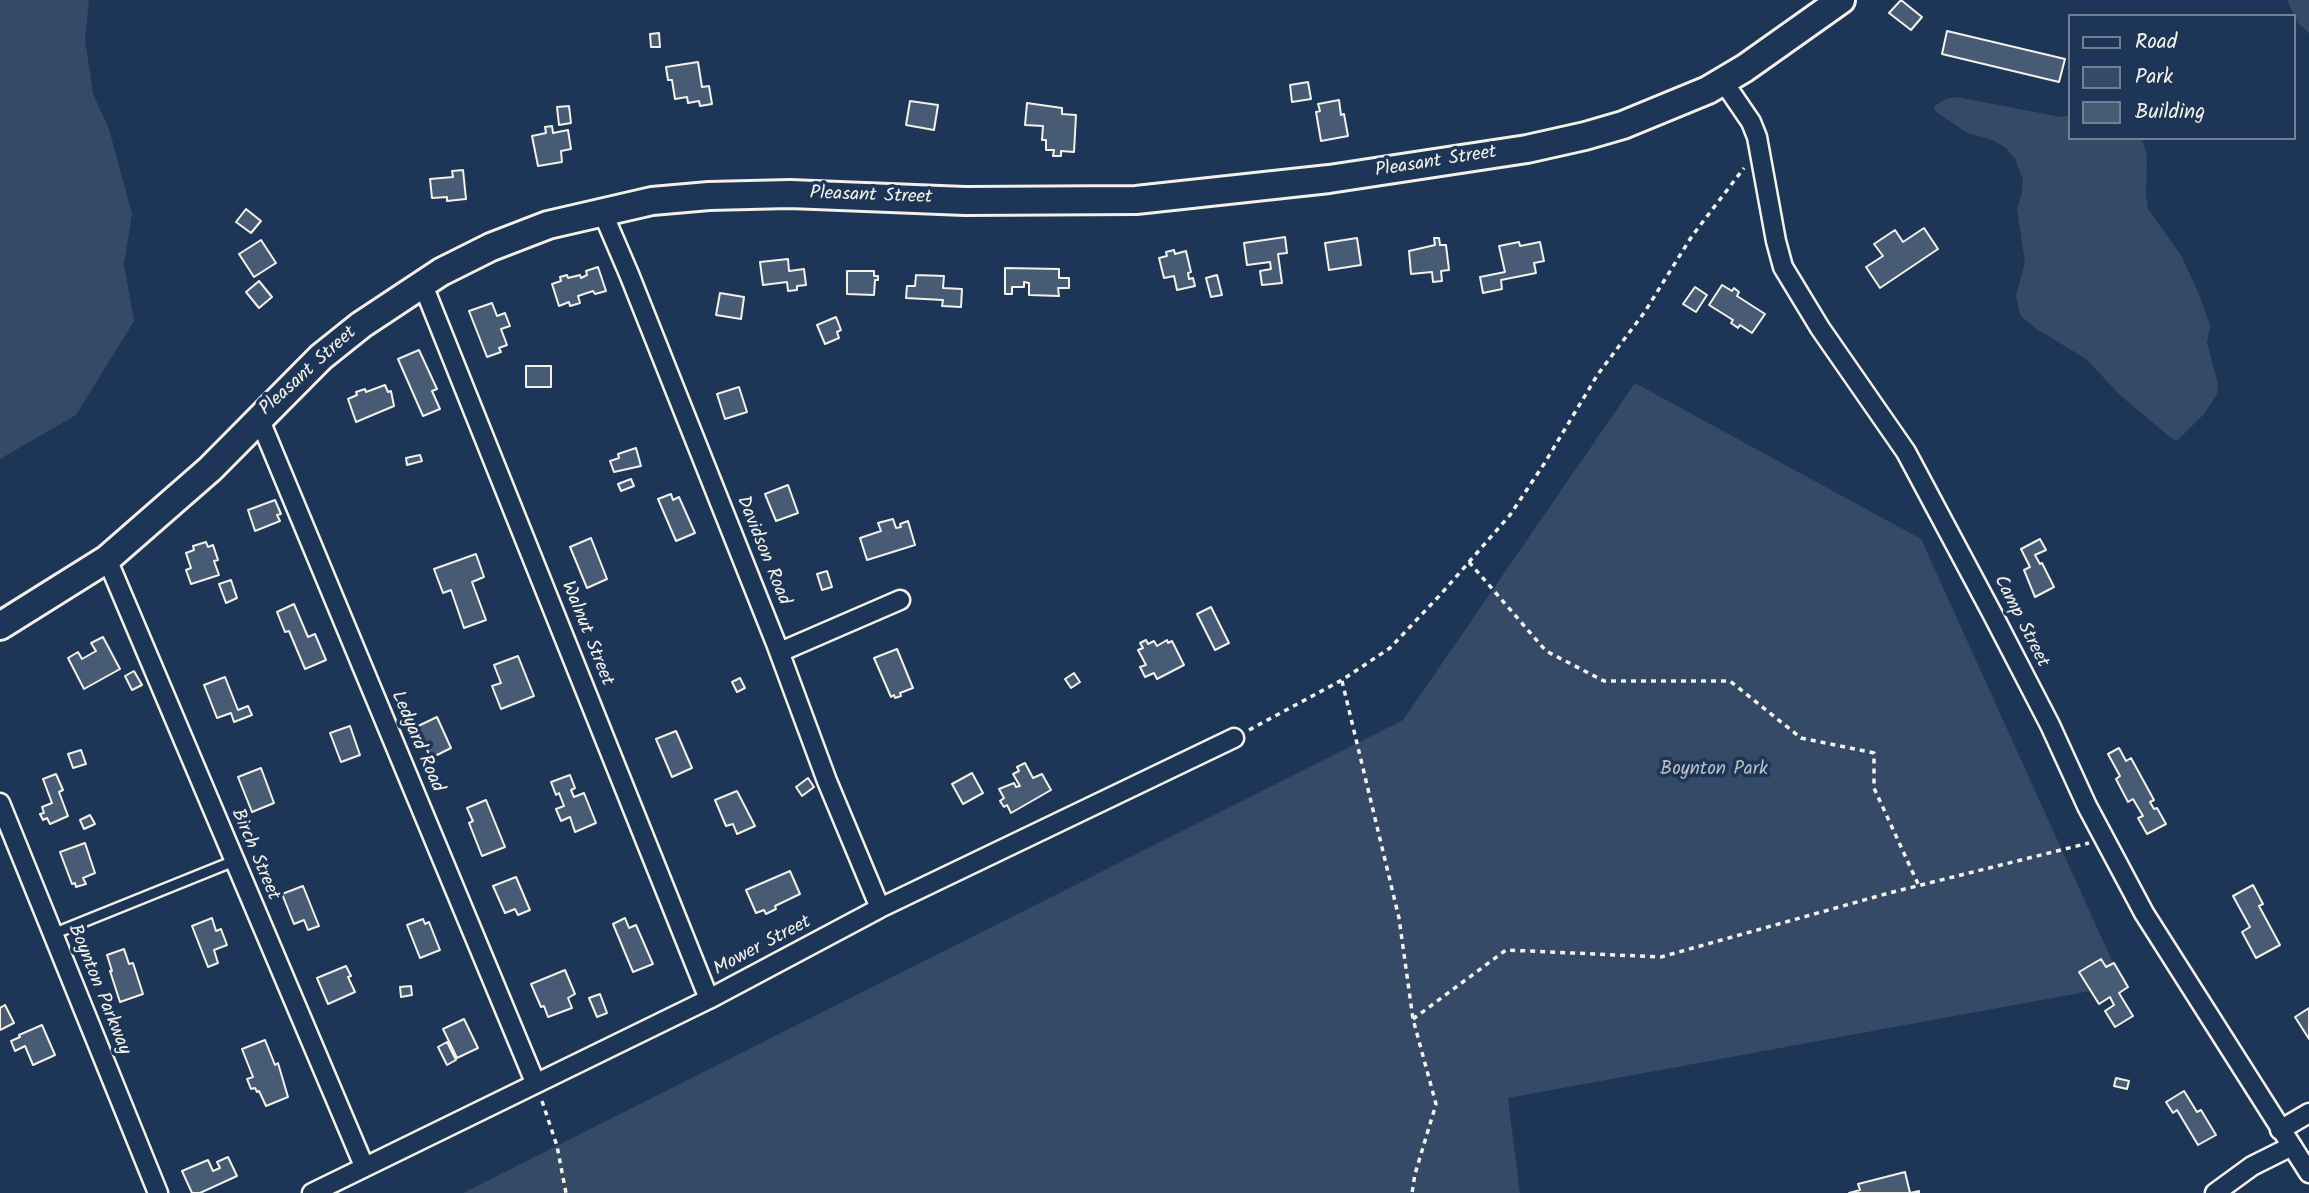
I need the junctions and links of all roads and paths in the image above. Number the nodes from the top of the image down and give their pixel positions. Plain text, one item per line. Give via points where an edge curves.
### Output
1 (1840, 0) edge
2 (1723, 81) junction
3 (1760, 150) junction
4 (602, 211) junction
5 (423, 285) junction
6 (259, 418) junction
7 (107, 559) junction
8 (1469, 562) junction
9 (900, 600) dead end
10 (0, 626) edge
11 (780, 652) junction
12 (1342, 680) junction
13 (1234, 738) joint
14 (0, 803) edge
15 (2105, 839) junction
16 (234, 861) junction
17 (1919, 886) junction
18 (880, 908) junction
19 (53, 934) junction
20 (709, 999) junction
21 (1413, 1019) junction
22 (535, 1082) junction
23 (2309, 1113) edge
24 (2280, 1130) junction
25 (2292, 1146) junction
26 (364, 1166) junction
27 (2309, 1173) edge
28 (158, 1193) edge
29 (312, 1193) edge
30 (566, 1193) edge
31 (1412, 1193) edge
32 (2215, 1193) edge

1 - 2 main road, Pleasant Street
2 - 3 street, Camp Street via 1751,121
2 - 4 main road, Pleasant Street via 1670,107 1585,136 1329,179 1136,200 965,201 790,194 652,201
3 - 8 path via 1692,236 1510,515
3 - 15 street, Camp Street via 1783,267 1906,452
4 - 5 main road, Pleasant Street via 491,247
4 - 11 street, Davidson Road
5 - 6 main road, Pleasant Street via 321,357
5 - 20 street, Walnut Street
6 - 7 main road, Pleasant Street via 210,469
6 - 22 street, Ledyard Road
7 - 10 main road, Pleasant Street
7 - 16 street, Birch Street
8 - 12 path via 1390,648
8 - 17 path via 1546,651 1604,681 1730,681 1801,738 1874,753 1874,788
9 - 11 street
11 - 18 street, Davidson Road
12 - 13 path
12 - 21 path via 1399,918
13 - 18 street, Mower Street
14 - 19 street, Boynton Parkway
15 - 17 path
15 - 24 street, Camp Street via 2144,914
16 - 19 lane
16 - 26 street, Birch Street
17 - 21 path via 1661,957 1506,950
18 - 20 street, Mower Street
19 - 28 street, Boynton Parkway
20 - 22 street, Mower Street
21 - 31 path via 1436,1104
22 - 26 street, Mower Street
22 - 30 path via 557,1146
23 - 24 street
24 - 25 street, Camp Street
25 - 27 street, Camp Street
25 - 32 street via 2252,1166
26 - 29 street, Mower Street

